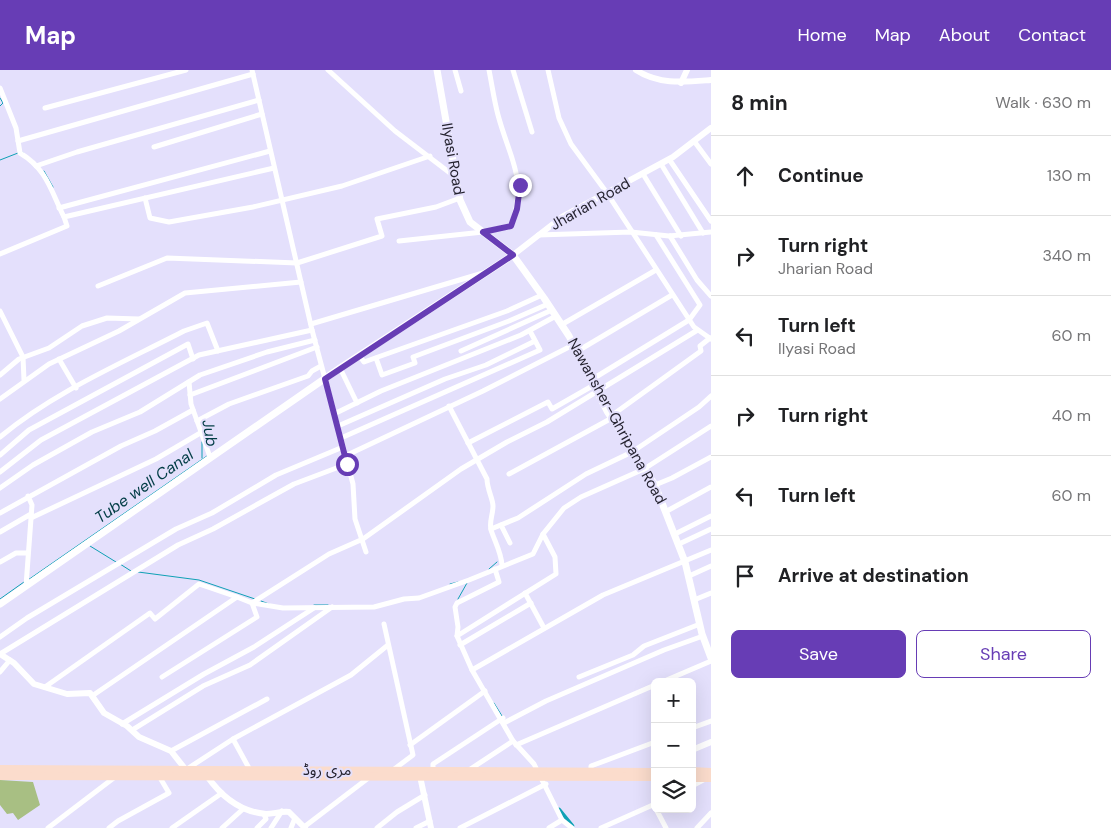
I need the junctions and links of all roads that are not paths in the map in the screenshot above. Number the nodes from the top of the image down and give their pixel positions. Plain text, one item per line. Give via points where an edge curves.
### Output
1 (186, 70) edge
2 (328, 70) edge
3 (437, 70) edge
4 (456, 70) edge
5 (490, 70) edge
6 (513, 70) edge
7 (548, 70) edge
8 (636, 70) edge
9 (687, 70) edge
10 (252, 72) edge
11 (711, 80) edge
12 (681, 83) junction
13 (0, 88) edge
14 (461, 91) dead end
15 (259, 100) junction
16 (45, 108) dead end
17 (262, 114) junction
18 (711, 128) edge
19 (532, 132) dead end
20 (18, 141) junction
21 (694, 141) junction
22 (154, 147) dead end
23 (270, 151) junction
24 (430, 156) junction
25 (669, 159) junction
26 (661, 164) junction
27 (711, 164) edge
28 (36, 166) junction
29 (274, 168) junction
30 (643, 174) junction
31 (457, 176) junction
32 (607, 194) junction
33 (145, 198) junction
34 (460, 198) junction
35 (283, 199) junction
36 (59, 208) junction
37 (64, 217) junction
38 (711, 221) edge
39 (483, 232) junction
40 (632, 232) junction
41 (711, 232) edge
42 (703, 233) junction
43 (656, 234) junction
44 (537, 235) junction
45 (670, 236) junction
46 (681, 236) junction
47 (399, 241) dead end
48 (0, 254) edge
49 (513, 255) junction
50 (297, 263) junction
51 (656, 270) junction
52 (488, 272) junction
53 (301, 282) junction
54 (98, 286) dead end
55 (542, 295) junction
56 (672, 295) junction
57 (711, 296) edge
58 (0, 310) edge
59 (552, 310) junction
60 (139, 319) junction
61 (689, 320) junction
62 (561, 325) junction
63 (312, 327) junction
64 (530, 331) junction
65 (696, 331) junction
66 (711, 339) edge
67 (315, 340) junction
68 (536, 341) junction
69 (316, 347) junction
70 (575, 348) junction
71 (218, 351) junction
72 (461, 351) dead end
73 (360, 355) junction
74 (23, 357) junction
75 (376, 358) junction
76 (60, 359) junction
77 (193, 359) junction
78 (321, 366) junction
79 (340, 368) junction
80 (0, 375) edge
81 (325, 379) junction
82 (24, 380) junction
83 (189, 382) junction
84 (592, 383) junction
85 (76, 388) junction
86 (597, 392) junction
87 (190, 396) junction
88 (711, 396) edge
89 (0, 399) edge
90 (357, 403) junction
91 (449, 406) junction
92 (193, 410) junction
93 (334, 414) junction
94 (611, 417) junction
95 (197, 421) junction
96 (338, 426) junction
97 (711, 426) edge
98 (202, 432) junction
99 (0, 436) edge
100 (341, 438) junction
101 (468, 443) junction
102 (343, 447) junction
103 (632, 452) junction
104 (0, 455) edge
105 (345, 456) junction
106 (210, 457) junction
107 (711, 457) edge
108 (476, 460) junction
109 (347, 464) junction
110 (644, 469) junction
111 (0, 472) edge
112 (509, 474) dead end
113 (655, 484) junction
114 (711, 486) edge
115 (0, 488) edge
116 (28, 496) junction
117 (667, 511) junction
118 (0, 513) edge
119 (31, 516) junction
120 (711, 516) edge
121 (501, 525) junction
122 (711, 529) edge
123 (491, 530) junction
124 (0, 532) edge
125 (543, 534) junction
126 (676, 534) junction
127 (363, 538) junction
128 (510, 543) dead end
129 (679, 544) junction
130 (711, 550) edge
131 (366, 552) dead end
132 (27, 553) junction
133 (0, 562) edge
134 (685, 562) junction
135 (502, 565) junction
136 (711, 566) edge
137 (495, 569) junction
138 (689, 576) junction
139 (26, 586) junction
140 (525, 593) junction
141 (711, 593) edge
142 (238, 597) junction
143 (694, 600) junction
144 (252, 603) junction
145 (531, 603) junction
146 (0, 604) edge
147 (315, 607) junction
148 (332, 607) junction
149 (384, 624) dead end
150 (700, 624) junction
151 (544, 628) junction
152 (0, 636) edge
153 (457, 636) junction
154 (706, 638) edge
155 (460, 645) junction
156 (388, 646) junction
157 (0, 654) edge
158 (711, 659) edge
159 (10, 660) junction
160 (472, 670) junction
161 (0, 672) edge
162 (162, 677) dead end
163 (579, 677) dead end
164 (671, 678) edge
165 (651, 687) edge
166 (45, 688) junction
167 (485, 691) junction
168 (92, 696) junction
169 (267, 699) dead end
170 (503, 720) junction
171 (711, 721) edge
172 (122, 724) junction
173 (696, 727) edge
174 (132, 730) junction
175 (233, 739) junction
176 (711, 742) edge
177 (515, 743) junction
178 (651, 744) edge
179 (410, 745) junction
180 (696, 748) edge
181 (171, 751) junction
182 (0, 769) edge
183 (186, 770) junction
184 (250, 770) junction
185 (393, 770) junction
186 (432, 770) junction
187 (591, 770) junction
188 (32, 772) junction
189 (465, 772) junction
190 (651, 772) edge
191 (696, 773) edge
192 (367, 774) junction
193 (0, 776) edge
194 (116, 776) junction
195 (159, 776) junction
196 (207, 776) junction
197 (420, 776) junction
198 (709, 776) edge
199 (547, 777) junction
200 (651, 777) edge
201 (696, 778) edge
202 (696, 784) edge
203 (222, 793) junction
204 (425, 795) junction
205 (651, 808) edge
206 (243, 809) junction
207 (282, 811) junction
208 (658, 813) edge
209 (711, 813) edge
210 (264, 814) junction
211 (295, 818) junction
212 (562, 820) junction
213 (431, 825) edge
214 (302, 827) edge
215 (48, 828) edge
216 (109, 828) edge
217 (172, 828) edge
218 (222, 828) edge
219 (257, 828) edge
220 (272, 828) edge
221 (291, 828) edge
222 (377, 828) edge
223 (416, 828) edge
224 (460, 828) edge
225 (549, 828) edge
226 (572, 828) edge
227 (601, 828) edge
228 (666, 828) edge
229 (697, 828) edge

1 - 16 street
2 - 24 street via 395,131
3 - 31 main road, Ilyasi Road
4 - 14 street
5 - 39 street via 499,116 520,185 511,226
6 - 19 street
7 - 32 street via 565,132
8 - 12 street via 649,78
9 - 12 street
10 - 15 street
10 - 20 street
11 - 12 street
13 - 20 street
15 - 17 street
15 - 28 street
17 - 22 street
17 - 23 street
18 - 21 street, Jharian Road
20 - 28 street via 20,153
21 - 25 street, Jharian Road
21 - 27 street
23 - 29 street
23 - 36 street
24 - 31 street
24 - 35 street via 342,186
25 - 26 street, Jharian Road
25 - 38 street
26 - 30 street, Jharian Road
26 - 42 street
28 - 36 street via 50,182
29 - 33 street
29 - 35 street
30 - 32 street, Jharian Road
30 - 46 street
31 - 34 main road, Ilyasi Road
32 - 40 street
32 - 44 street, Jharian Road via 562,217
33 - 35 street via 150,218 169,222
33 - 37 street
34 - 39 main road, Ilyasi Road via 470,222
34 - 50 street via 436,207 377,219 382,236
35 - 50 street
36 - 37 street
37 - 48 street via 67,226
39 - 47 street
39 - 49 main road, Ilyasi Road
40 - 43 street
40 - 44 street
40 - 51 street
41 - 42 street
42 - 46 street
43 - 45 street
43 - 61 street via 664,252 700,305
44 - 49 street, Jharian Road
45 - 46 street
45 - 57 street
49 - 52 main road, Jharian Road
49 - 55 main road, Nawansher-Ghripana Road
50 - 53 street
50 - 54 street via 166,258
51 - 56 street
51 - 62 street
52 - 63 street
52 - 73 main road, Jharian Road
53 - 60 street via 184,293
53 - 63 street
55 - 59 main road, Nawansher-Ghripana Road
55 - 75 street via 507,311
56 - 61 street
56 - 70 street
58 - 74 street
59 - 62 main road, Nawansher-Ghripana Road
59 - 64 street
59 - 72 street
59 - 75 street via 413,357 415,362 382,375
60 - 74 street via 107,318 82,326 49,348
60 - 76 street
61 - 65 street
61 - 84 street
62 - 70 main road, Nawansher-Ghripana Road
63 - 67 street
63 - 71 street
64 - 68 street
64 - 90 street
65 - 66 street
65 - 86 street
66 - 94 street via 700,346 701,351
67 - 69 street
67 - 83 street via 240,360
68 - 96 street
68 - 100 street via 540,350
69 - 78 street
69 - 87 street
70 - 84 main road, Nawansher-Ghripana Road
70 - 91 street
71 - 77 street
71 - 85 street via 206,323 184,331
73 - 75 street via 364,362
73 - 79 main road, Jharian Road
74 - 80 street
74 - 82 street
76 - 82 street
76 - 85 street
77 - 104 street via 188,344 29,430
77 - 111 street via 41,440
78 - 81 street
78 - 95 street via 308,376 229,404
79 - 81 main road, Jharian Road
79 - 90 street
81 - 93 street
81 - 106 main road, Jharian Road
82 - 89 street
83 - 87 street
83 - 115 street via 140,412 92,432 33,465
84 - 86 main road, Nawansher-Ghripana Road
84 - 101 street via 552,408 548,402
85 - 99 street via 20,420
86 - 94 main road, Nawansher-Ghripana Road
86 - 108 street
87 - 92 street
88 - 103 street
90 - 93 street
91 - 101 street
91 - 105 street
92 - 95 street
92 - 116 street
93 - 96 street
94 - 103 main road, Nawansher-Ghripana Road
94 - 112 street
95 - 98 street
96 - 100 street
97 - 110 street
98 - 106 street
98 - 119 street via 156,459
100 - 102 street
101 - 108 street
102 - 105 street
102 - 152 street via 276,476 212,513 176,529
103 - 110 main road, Nawansher-Ghripana Road
103 - 121 street via 586,474 518,518
105 - 109 street
106 - 139 main road, Jharian Road
107 - 113 street
108 - 123 street via 487,479 487,492 493,506
108 - 127 street
109 - 127 street via 353,484 355,519
109 - 157 street via 294,484 178,545
110 - 113 main road, Nawansher-Ghripana Road
110 - 125 street via 581,497 564,508
113 - 117 main road, Nawansher-Ghripana Road
114 - 117 street
116 - 118 street
116 - 119 street via 32,505
117 - 126 main road, Nawansher-Ghripana Road
119 - 124 street
119 - 132 street
120 - 126 street
121 - 123 street
121 - 128 street
122 - 129 street
123 - 135 street
125 - 135 street via 533,554
125 - 140 street via 555,557 557,572
126 - 129 main road, Nawansher-Ghripana Road
127 - 131 street
127 - 144 street via 329,554
129 - 134 main road, Nawansher-Ghripana Road
130 - 134 street
132 - 133 street via 16,553
132 - 139 street
134 - 138 main road, Nawansher-Ghripana Road
134 - 151 street via 603,595
135 - 137 street
136 - 138 street
137 - 148 street via 419,598 374,607
137 - 153 street via 498,582 456,603
138 - 143 main road, Nawansher-Ghripana Road
139 - 146 main road, Jharian Road
140 - 145 street
140 - 153 street
141 - 143 street
142 - 144 street
142 - 166 street via 200,584 155,619 150,613
142 - 168 street
143 - 150 main road, Nawansher-Ghripana Road
144 - 147 street via 283,608
144 - 162 street via 257,617
145 - 151 street
145 - 155 street
147 - 148 street
147 - 172 street via 254,647
148 - 174 street via 250,665 203,686
149 - 156 street
150 - 154 main road, Nawansher-Ghripana Road
150 - 163 street
151 - 160 street
153 - 155 street
154 - 158 main road, Nawansher-Ghripana Road
154 - 170 street via 664,650
155 - 160 street
156 - 175 street via 351,675
156 - 179 street
157 - 159 street
158 - 164 street
159 - 161 street
159 - 166 street via 28,680
160 - 167 street
165 - 177 street
166 - 168 street via 67,694 88,692
167 - 170 street
167 - 179 street
168 - 172 street via 104,713
169 - 181 street
170 - 177 street
170 - 186 street via 433,764
171 - 173 street
172 - 174 street
174 - 181 street via 139,738
175 - 183 street
175 - 184 street
176 - 180 street
177 - 189 street
177 - 199 street
178 - 187 street via 591,766
179 - 185 street via 412,755
181 - 183 street
182 - 188 main road, مری روڈ
183 - 184 main road, مری روڈ
183 - 188 main road, مری روڈ
184 - 192 main road, مری روڈ
185 - 186 main road, مری روڈ
185 - 192 main road, مری روڈ
186 - 189 main road, مری روڈ
187 - 190 main road, مری روڈ
187 - 199 main road, مری روڈ
188 - 193 main road, مری روڈ
188 - 194 main road, مری روڈ
189 - 197 main road, مری روڈ
189 - 199 main road, مری روڈ via 533,773
191 - 198 main road
192 - 196 main road, مری روڈ
192 - 197 main road, مری روڈ
192 - 214 street
194 - 195 main road, مری روڈ
194 - 215 street
195 - 196 main road, مری روڈ
195 - 216 street via 169,794
196 - 203 street
197 - 204 street
198 - 201 main road
198 - 202 street
199 - 200 main road, مری روڈ
199 - 212 street
199 - 224 street
203 - 206 street
203 - 217 street
204 - 213 street
204 - 222 street
205 - 227 street
206 - 210 street
206 - 218 street
207 - 210 street
207 - 211 street
207 - 220 street
208 - 228 street
209 - 229 street
210 - 219 street via 266,819
211 - 214 street
211 - 221 street
212 - 225 street
212 - 226 street
213 - 223 street

